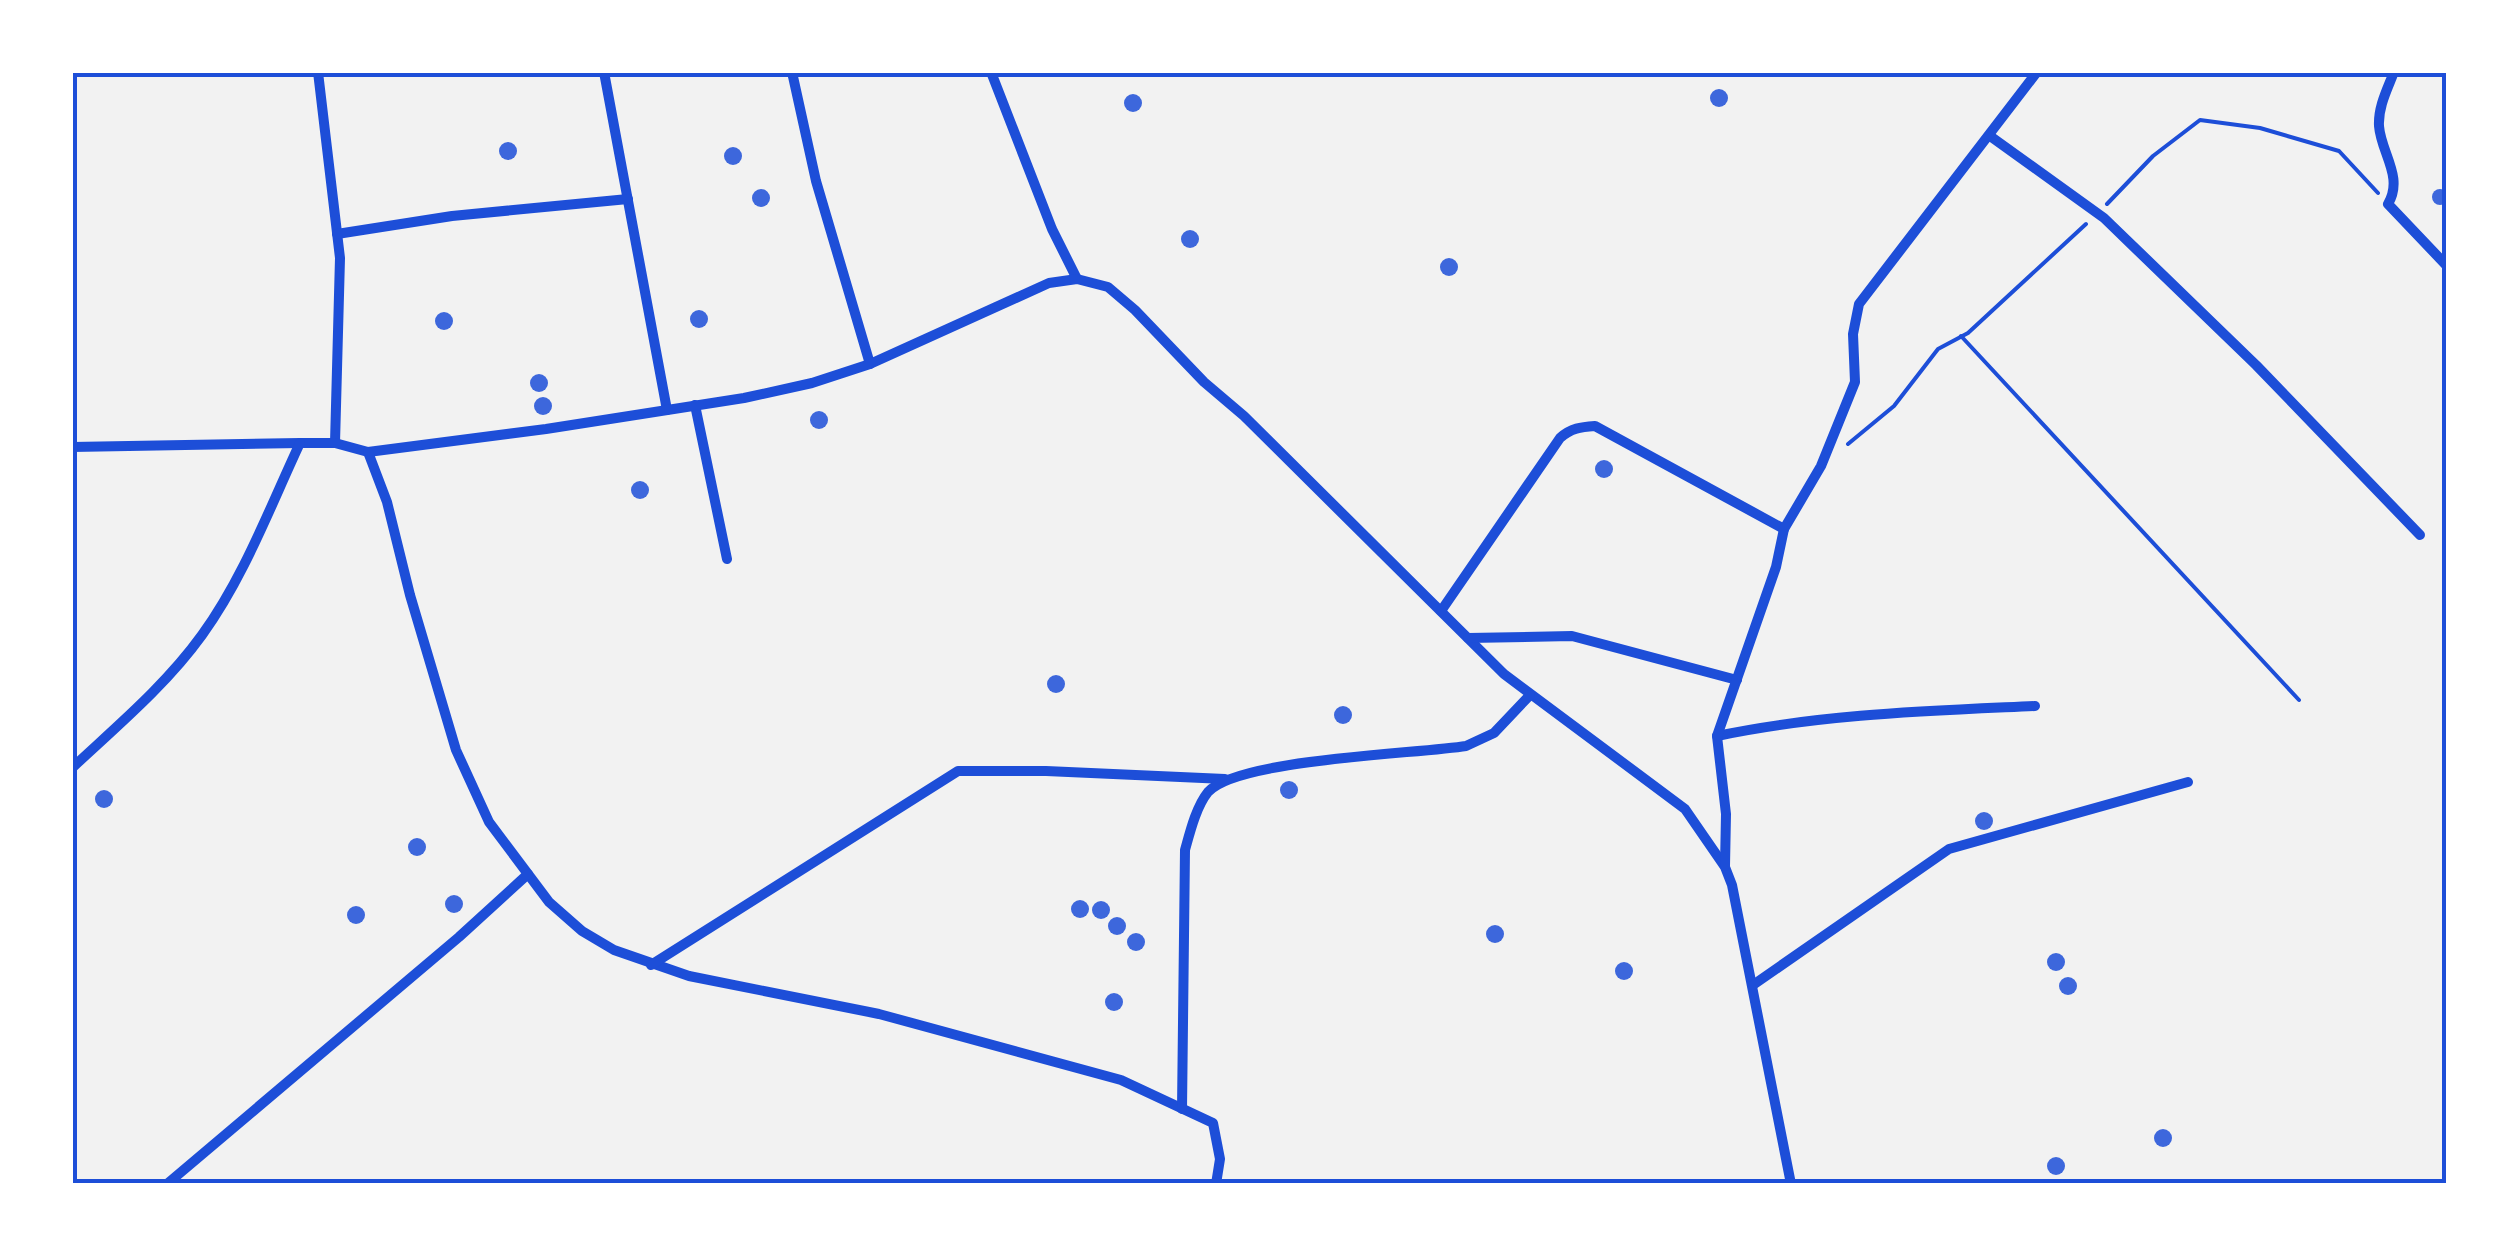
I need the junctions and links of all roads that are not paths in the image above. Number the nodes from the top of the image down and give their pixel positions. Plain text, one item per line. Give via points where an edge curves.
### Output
1 (318, 72) edge
2 (604, 72) edge
3 (792, 72) edge
4 (992, 72) edge
5 (2037, 72) edge
6 (2394, 72) edge
7 (1990, 136) junction
8 (628, 199) junction
9 (338, 234) junction
10 (2446, 265) edge
11 (1077, 279) junction
12 (870, 364) junction
13 (696, 406) junction
14 (667, 410) junction
15 (300, 443) junction
16 (335, 444) junction
17 (72, 447) edge
18 (368, 452) junction
19 (1784, 529) junction
20 (2420, 535) dead end
21 (728, 559) dead end
22 (1441, 611) junction
23 (1468, 638) junction
24 (1737, 680) junction
25 (1530, 696) junction
26 (2035, 706) dead end
27 (1717, 736) junction
28 (72, 768) edge
29 (1226, 779) junction
30 (2188, 782) dead end
31 (1726, 867) junction
32 (528, 874) junction
33 (651, 965) junction
34 (1754, 985) junction
35 (1182, 1108) junction
36 (167, 1184) edge
37 (1216, 1184) edge
38 (1791, 1184) edge

1 - 9 street
2 - 8 street
3 - 12 street
4 - 11 street
5 - 7 street
6 - 10 street via 2379,117 2394,182 2388,204
7 - 19 street via 1859,304 1855,382 1821,466
7 - 20 street via 2098,213
8 - 9 street
8 - 14 street
9 - 16 street
11 - 12 street via 1048,283
11 - 22 street via 1108,287 1135,310
12 - 13 street
13 - 14 street
13 - 21 street
14 - 18 street
15 - 16 street
15 - 17 street
15 - 28 street via 226,599 201,636
16 - 18 street
18 - 32 street via 456,750 489,822
19 - 22 street via 1596,426 1581,427 1560,438
19 - 24 street
22 - 23 street
23 - 24 street via 1572,636
23 - 25 street
24 - 27 street
25 - 29 street via 1494,733 1466,746
25 - 31 street via 1685,809
26 - 27 street via 1873,713
27 - 31 street
29 - 33 street via 958,771
29 - 35 street via 1208,792 1185,850
30 - 34 street via 1949,849
31 - 34 street
32 - 33 street via 582,931
32 - 36 street
33 - 35 street via 879,1014 1121,1080
34 - 38 street
35 - 37 street via 1213,1123 1220,1158

